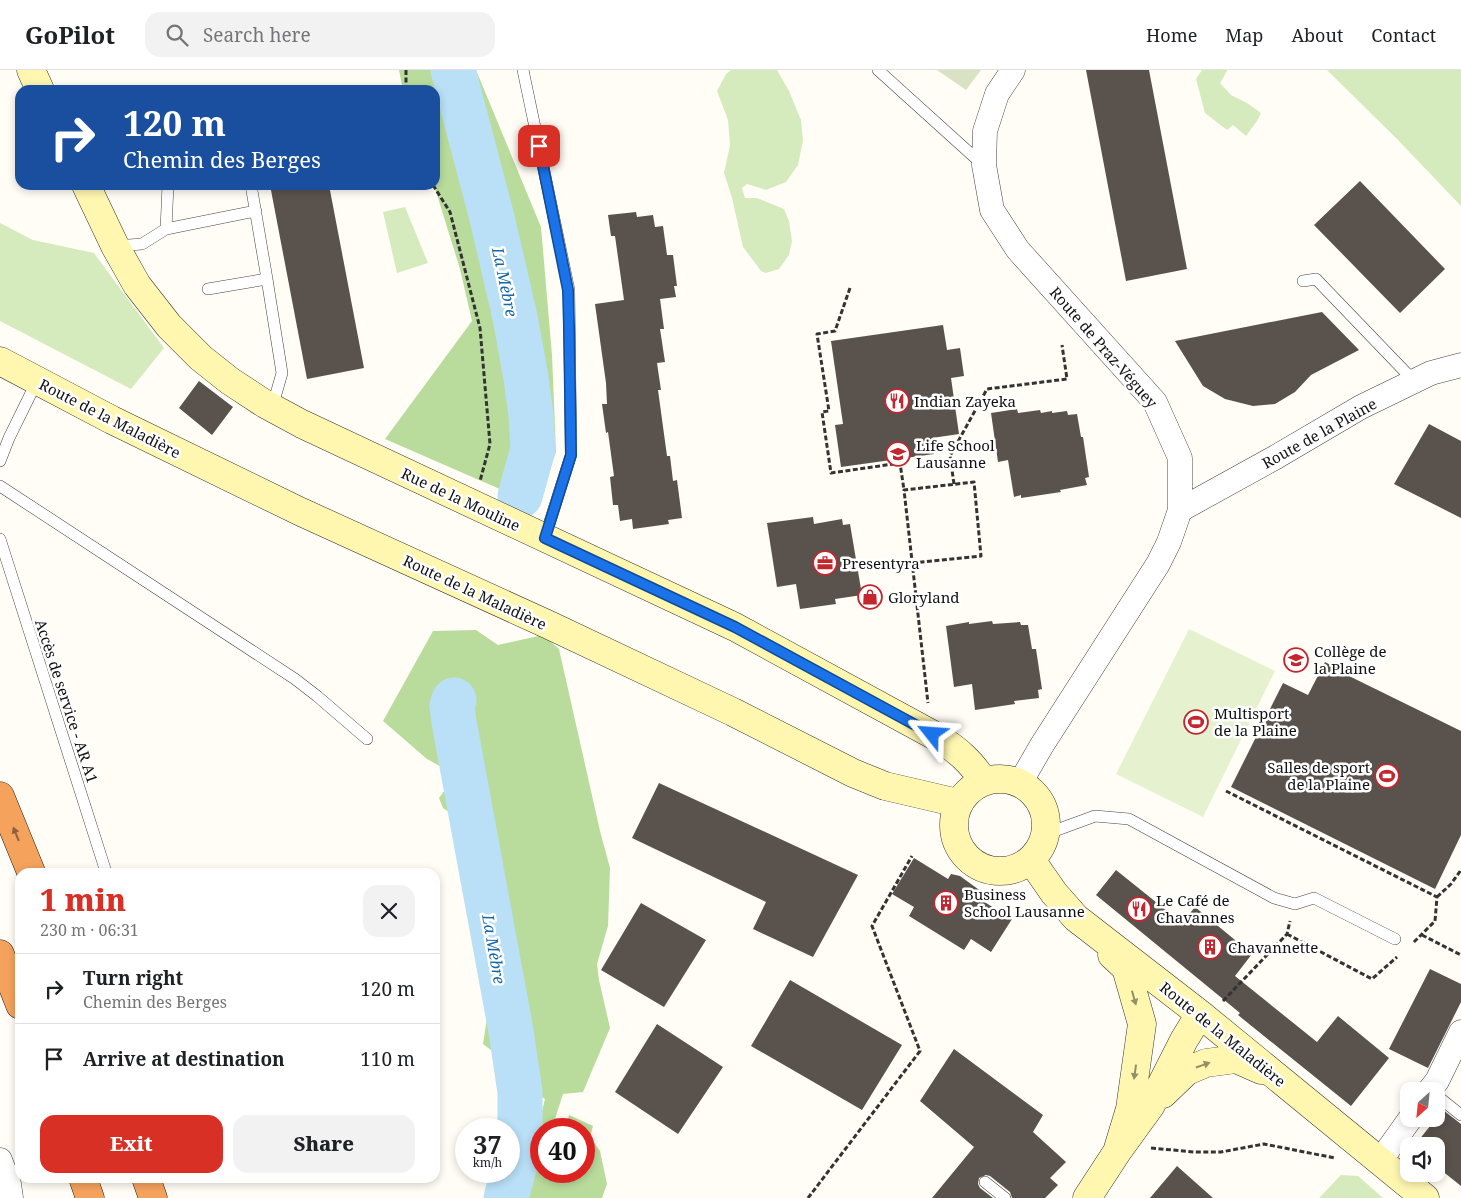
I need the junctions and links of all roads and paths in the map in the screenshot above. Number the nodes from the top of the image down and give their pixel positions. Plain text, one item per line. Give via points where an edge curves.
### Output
1 (31, 70) edge
2 (406, 70) edge
3 (523, 70) edge
4 (878, 70) edge
5 (1013, 70) edge
6 (38, 85) edge
7 (406, 85) edge
8 (984, 165) junction
9 (88, 190) edge
10 (168, 190) edge
11 (252, 190) edge
12 (436, 190) edge
13 (256, 211) junction
14 (166, 229) junction
15 (115, 246) junction
16 (267, 279) junction
17 (1303, 281) dead end
18 (850, 288) dead end
19 (208, 289) dead end
20 (1062, 345) dead end
21 (0, 361) edge
22 (1461, 366) edge
23 (37, 381) junction
24 (1414, 381) junction
25 (272, 408) junction
26 (0, 461) edge
27 (954, 484) junction
28 (0, 486) edge
29 (904, 490) junction
30 (473, 505) junction
31 (1180, 510) junction
32 (0, 538) edge
33 (545, 538) junction
34 (912, 563) junction
35 (932, 734) junction
36 (367, 739) dead end
37 (983, 781) junction
38 (1020, 783) junction
39 (1226, 792) dead end
40 (0, 796) edge
41 (958, 803) junction
42 (1046, 834) junction
43 (912, 856) dead end
44 (1030, 860) junction
45 (29, 868) edge
46 (105, 868) edge
47 (1461, 870) edge
48 (1437, 897) junction
49 (1295, 904) junction
50 (1076, 918) junction
51 (1286, 934) junction
52 (1422, 935) junction
53 (1395, 939) dead end
54 (1410, 946) dead end
55 (0, 954) edge
56 (1461, 955) edge
57 (1398, 956) dead end
58 (15, 992) edge
59 (1210, 1009) junction
60 (1461, 1032) edge
61 (1276, 1076) junction
62 (1437, 1082) edge
63 (1445, 1102) edge
64 (1151, 1105) junction
65 (1461, 1115) edge
66 (1403, 1128) edge
67 (1145, 1148) dead end
68 (1117, 1152) junction
69 (1340, 1159) dead end
70 (0, 1160) edge
71 (1380, 1160) junction
72 (985, 1182) dead end
73 (85, 1183) edge
74 (148, 1183) edge
75 (11, 1198) edge
76 (90, 1198) edge
77 (153, 1198) edge
78 (808, 1198) edge
79 (1005, 1198) edge
80 (1087, 1198) edge
81 (1425, 1198) edge

1 - 6 main road
2 - 7 path
3 - 33 lane via 568,290 571,455
4 - 8 lane
5 - 8 street, Route de Praz-Véguey via 997,94 985,131
8 - 31 street, Route de Praz-Véguey via 992,210 1018,250 1155,402 1180,458
9 - 15 main road, Rue de la Mouline
10 - 14 lane
11 - 13 lane
12 - 30 path via 450,212 480,328 490,444
13 - 14 lane
13 - 16 lane
14 - 15 lane via 142,244
15 - 25 main road, Rue de la Mouline via 137,285 169,326 201,358
16 - 19 lane
16 - 25 lane via 282,373
17 - 24 lane via 1316,279
18 - 29 path via 835,331 818,334 829,411 822,412 831,473 900,463
20 - 27 path via 1067,379 987,389 950,456
21 - 23 main road, Route de la Maladière
22 - 24 street, Route de la Plaine
23 - 26 lane
23 - 41 main road, Route de la Maladière via 298,511 549,625 853,773 885,786
24 - 31 street, Route de la Plaine
25 - 30 main road, Rue de la Mouline
27 - 29 path
27 - 34 path via 974,482 981,556
28 - 36 lane via 295,679
29 - 34 path
30 - 33 main road, Rue de la Mouline
31 - 38 street, Route de Praz-Véguey via 1158,564
32 - 46 lane, Accès de service - AR A1
33 - 35 main road, Rue de la Mouline via 735,627
34 - 35 path
35 - 37 main road, Rue de la Mouline via 961,754
37 - 38 main road via 1003,778
37 - 41 main road via 968,790
38 - 42 main road via 1039,800 1044,811
39 - 48 path
45 -> 40 highway
41 - 44 main road via 954,817 956,842 971,861 993,870 1005,870 1017,868
42 - 44 main road
42 - 49 lane via 1094,816 1129,819 1274,898
43 - 78 path via 872,926 920,1051
44 - 50 main road, Route de la Maladière
47 - 48 path
48 - 52 path via 1435,921
49 - 51 path
49 - 53 lane via 1314,898
50 - 59 main road, Route de la Maladière
50 -> 68 main road via 1126,968 1142,1024 1130,1109
51 - 57 path via 1372,979
51 - 59 path
52 - 54 path
52 - 56 path
55 - 58 highway
59 - 61 main road, Route de la Maladière
59 - 64 main road via 1184,1040
60 - 62 street
64 -> 61 main road via 1187,1071 1206,1063 1236,1059
61 - 71 main road, Route de la Maladière
63 - 65 lane
64 - 68 main road
66 - 71 street
67 - 69 path via 1221,1152 1264,1144
68 - 80 main road
70 - 75 street
71 - 81 main road, Route de la Maladière
72 - 79 lane
73 - 76 highway
74 - 77 highway

